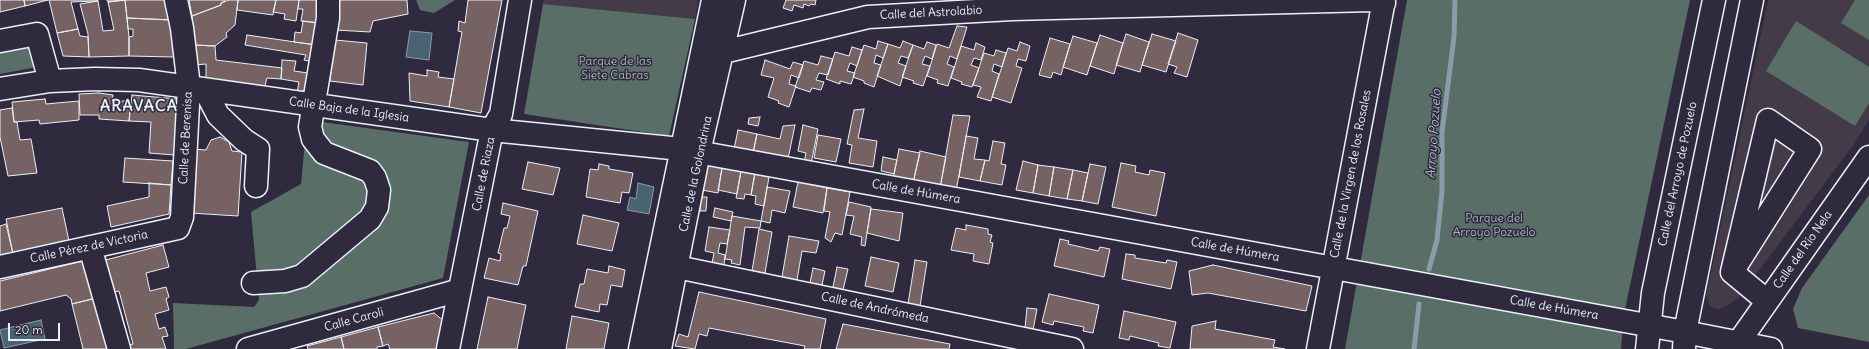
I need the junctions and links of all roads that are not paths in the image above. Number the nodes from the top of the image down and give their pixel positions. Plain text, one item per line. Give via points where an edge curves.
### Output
1 (176, 0) edge
2 (328, 0) edge
3 (520, 0) edge
4 (713, 0) edge
5 (734, 0) edge
6 (1714, 0) edge
7 (1752, 0) edge
8 (1384, 1) edge
9 (0, 41) edge
10 (723, 52) junction
11 (50, 82) junction
12 (0, 88) edge
13 (197, 88) junction
14 (315, 106) junction
15 (492, 130) junction
16 (690, 150) junction
17 (1869, 157) edge
18 (256, 186) dead end
19 (178, 228) joint
20 (90, 248) junction
21 (0, 267) edge
22 (677, 267) junction
23 (1333, 268) junction
24 (1732, 272) junction
25 (253, 283) dead end
26 (460, 290) junction
27 (1767, 301) junction
28 (1648, 325) junction
29 (1684, 340) edge
30 (294, 343) edge
31 (1738, 343) junction
32 (119, 349) edge
33 (248, 349) edge
34 (448, 349) edge
35 (640, 349) edge
36 (660, 349) edge
37 (1072, 349) edge
38 (1318, 349) edge
39 (1647, 349) edge
40 (1771, 349) edge

1 - 13 street, Calle de Berenisa
2 - 14 street via 328,18
3 - 15 street, Calle de Riaza via 501,114
4 - 16 street, Calle de la Golondrina
5 - 10 street, Calle de la Golondrina
6 - 28 street, Calle del Arroyo de Pozuelo via 1652,294
7 - 29 street
8 - 10 street, Calle del Astrolabio via 1012,9 868,17
8 - 23 street, Calle de la Virgen de los Rosales
9 - 11 street via 36,34
10 - 16 street, Calle de la Golondrina
11 - 12 street, Calle Baja de la Iglesia
11 - 13 street, Calle Baja de la Iglesia via 95,78 140,80
13 - 14 street, Calle Baja de la Iglesia
13 - 18 street via 218,115 244,140 258,149
13 - 19 street, Calle de Berenisa via 182,217
14 - 15 street, Calle Baja de la Iglesia
14 - 25 street via 310,127 313,139 324,153 370,171 379,190 377,207 370,219 302,276 286,281
15 - 16 street, Calle Baja de la Iglesia
15 - 26 street, Calle de Riaza
16 - 22 street, Calle de la Golondrina
16 - 23 street, Calle de Húmera
16 - 35 street, Calle de la Golondrina
17 - 27 street, Calle del Río Nela
19 - 20 street, Calle Pérez de Victoria
20 - 21 street, Calle Pérez de Victoria
20 - 32 street
22 - 36 street, Calle de la Golondrina
22 - 37 street, Calle de Andrómeda
23 - 28 street, Calle de Húmera
23 - 38 street, Calle de la Virgen de los Rosales
24 - 24 street via 1734,264 1768,120 1810,149
24 - 27 street
26 - 30 street, Calle Caroli via 298,334
26 - 34 street, Calle de Riaza
27 - 31 street, Calle del Río Nela
28 - 29 street, Calle de Húmera
28 - 39 street, Calle del Arroyo de Pozuelo
29 - 31 street, Calle de Húmera
30 - 33 street, Calle Caroli
31 - 40 street, Calle de Húmera

